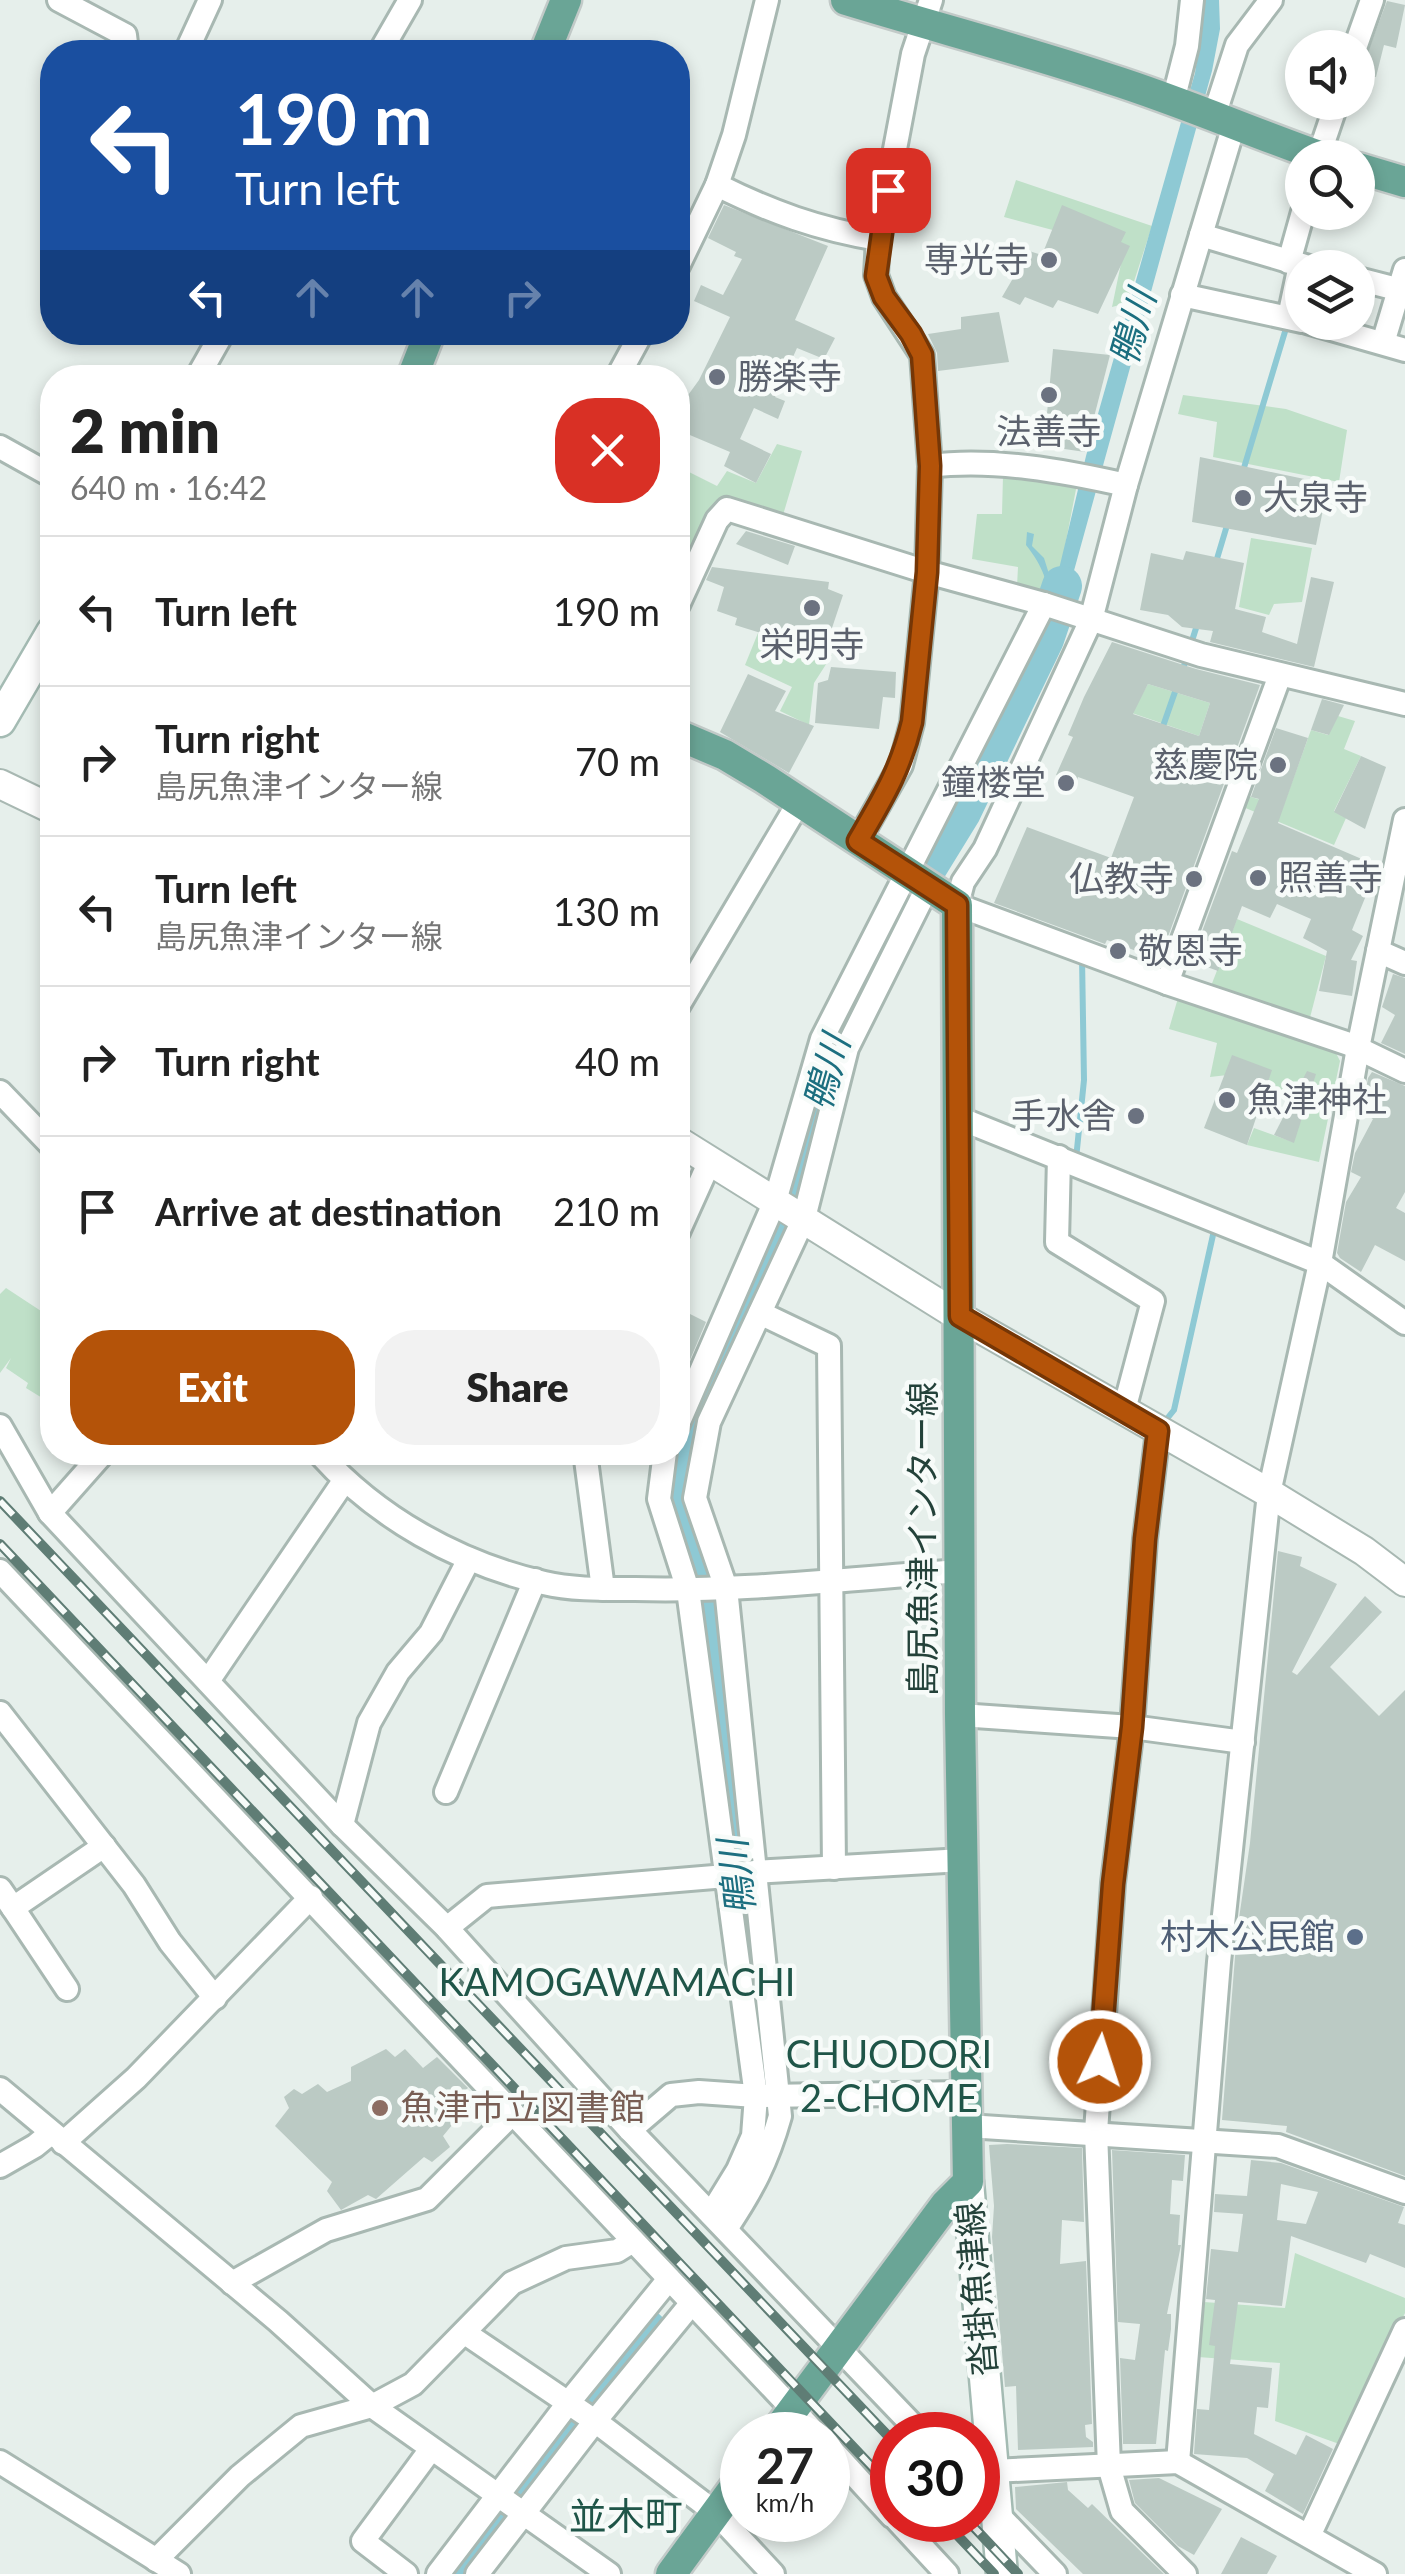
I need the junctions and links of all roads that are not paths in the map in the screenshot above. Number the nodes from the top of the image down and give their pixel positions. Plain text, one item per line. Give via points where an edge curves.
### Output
1 (59, 0) edge
2 (210, 0) edge
3 (410, 0) edge
4 (566, 0) edge
5 (766, 0) edge
6 (846, 0) edge
7 (1192, 0) edge
8 (1271, 0) edge
9 (1372, 0) edge
10 (928, 12) edge
11 (1362, 30) edge
12 (127, 40) edge
13 (192, 40) edge
14 (387, 40) edge
15 (550, 40) edge
16 (1202, 112) junction
17 (1285, 143) edge
18 (1375, 173) edge
19 (1405, 182) edge
20 (717, 185) junction
21 (690, 217) edge
22 (1201, 235) junction
23 (878, 239) junction
24 (1285, 260) edge
25 (1375, 281) edge
26 (1403, 284) edge
27 (1182, 295) junction
28 (1285, 317) edge
29 (1394, 346) edge
30 (0, 447) edge
31 (930, 466) junction
32 (40, 469) edge
33 (1126, 485) junction
34 (927, 572) junction
35 (690, 577) edge
36 (1044, 604) junction
37 (1080, 616) junction
38 (40, 653) edge
39 (1280, 675) junction
40 (1405, 704) edge
41 (0, 721) edge
42 (690, 740) edge
43 (0, 784) edge
44 (40, 802) edge
45 (799, 802) junction
46 (1405, 820) edge
47 (858, 841) junction
48 (1401, 871) edge
49 (916, 879) junction
50 (957, 905) junction
51 (1378, 951) junction
52 (1405, 962) edge
53 (1166, 984) junction
54 (690, 986) edge
55 (1358, 1048) junction
56 (1405, 1071) edge
57 (0, 1092) edge
58 (956, 1117) junction
59 (40, 1134) edge
60 (690, 1149) edge
61 (1059, 1157) junction
62 (710, 1162) junction
63 (690, 1206) edge
64 (792, 1211) junction
65 (1320, 1263) junction
66 (760, 1313) junction
67 (960, 1316) junction
68 (1405, 1323) edge
69 (690, 1402) edge
70 (1124, 1410) junction
71 (0, 1426) edge
72 (1158, 1431) junction
73 (92, 1465) edge
74 (330, 1465) edge
75 (587, 1465) edge
76 (663, 1465) edge
77 (344, 1481) junction
78 (1269, 1493) junction
79 (50, 1512) junction
80 (469, 1559) junction
81 (961, 1570) junction
82 (0, 1571) edge
83 (535, 1580) junction
84 (830, 1580) junction
85 (1405, 1582) edge
86 (603, 1588) junction
87 (723, 1588) junction
88 (691, 1591) junction
89 (208, 1681) junction
90 (0, 1712) edge
91 (960, 1715) junction
92 (1132, 1727) junction
93 (1243, 1742) junction
94 (446, 1792) dead end
95 (342, 1826) junction
96 (104, 1846) junction
97 (964, 1860) junction
98 (834, 1868) junction
99 (311, 1897) junction
100 (6, 1899) edge
101 (448, 1928) junction
102 (68, 1990) dead end
103 (215, 1998) junction
104 (0, 2088) edge
105 (965, 2093) junction
106 (766, 2095) junction
107 (513, 2113) junction
108 (967, 2126) junction
109 (630, 2130) junction
110 (1096, 2132) junction
111 (57, 2138) junction
112 (1203, 2141) junction
113 (0, 2166) edge
114 (968, 2182) junction
115 (1405, 2192) edge
116 (718, 2222) junction
117 (633, 2241) junction
118 (669, 2280) junction
119 (232, 2283) junction
120 (691, 2304) junction
121 (1405, 2330) edge
122 (465, 2333) junction
123 (841, 2348) junction
124 (372, 2406) junction
125 (794, 2409) junction
126 (582, 2412) junction
127 (792, 2412) edge
128 (797, 2412) edge
129 (901, 2412) edge
130 (984, 2412) edge
131 (431, 2449) junction
132 (0, 2462) edge
133 (1178, 2462) junction
134 (1109, 2466) junction
135 (850, 2470) edge
136 (1000, 2491) edge
137 (870, 2492) edge
138 (499, 2494) junction
139 (1000, 2506) edge
140 (720, 2508) edge
141 (716, 2513) junction
142 (525, 2514) junction
143 (1308, 2536) junction
144 (917, 2542) edge
145 (997, 2542) edge
146 (156, 2560) junction
147 (179, 2574) edge
148 (406, 2574) edge
149 (438, 2574) edge
150 (478, 2574) edge
151 (610, 2574) edge
152 (671, 2574) edge
153 (773, 2574) edge
154 (947, 2574) edge
155 (1002, 2574) edge
156 (1055, 2574) edge
157 (1185, 2574) edge
158 (1375, 2574) edge

1 - 12 street
2 - 13 street
3 - 14 street
4 - 15 main road
5 - 20 street
6 - 10 main road
7 - 16 street via 1187,46
8 - 16 street
9 - 11 street
10 - 16 main road
10 - 23 street via 913,54
16 - 17 main road
16 - 22 street
18 - 19 main road
20 - 21 street
20 - 23 street via 772,213
22 - 24 street
22 - 27 street
23 - 31 street via 876,276 922,355
25 - 26 street
26 - 29 street
27 - 28 street
27 - 33 street
30 - 32 street
31 - 33 street via 1077,474
31 - 34 street
33 - 37 street
34 - 35 street via 726,509
34 - 36 street
34 - 47 street via 905,751
36 - 37 street
36 - 49 street
37 - 39 street
37 - 50 street
38 - 41 main road
39 - 40 street
39 - 53 street
42 - 45 main road
43 - 44 street
45 - 47 main road
45 - 54 street
46 - 48 street
47 - 49 main road
48 - 51 street
49 - 50 main road
49 - 64 street via 847,1048
49 - 64 street via 822,1038
50 - 53 street
50 - 58 main road, 島尻魚津インター線
51 - 52 street
51 - 55 street
53 - 55 street
55 - 56 street
55 - 65 street
57 - 59 street
58 - 61 street
58 - 67 main road, 島尻魚津インター線
60 - 62 street
61 - 65 street
61 - 70 street via 1058,1242 1153,1301
62 - 63 street
62 - 64 street
64 - 66 street
64 - 67 street
64 - 69 street
65 - 68 street
65 - 78 street
66 - 84 street via 829,1346
66 - 87 street via 710,1422 696,1498
67 - 70 street
67 - 81 main road, 島尻魚津インター線
70 - 72 street
71 - 79 street
72 - 78 street
72 - 92 street
73 - 79 street
74 - 77 street
75 - 86 street
76 - 88 street via 659,1499
77 - 80 street via 398,1523
77 - 89 street
78 - 85 street
78 - 93 street
79 - 89 street
80 - 83 street
80 - 95 street via 431,1633 398,1672 370,1723
81 - 84 street
81 - 91 main road, 島尻魚津インター線
82 - 99 street
83 - 86 street
83 - 94 street
84 - 87 street
84 - 98 street
86 - 88 street
87 - 88 street
87 - 106 street
88 - 106 street
89 - 95 street
90 - 96 street
91 - 92 street
91 - 97 main road, 島尻魚津インター線
92 - 93 street
92 - 110 street via 1113,1884
93 - 112 street
95 - 101 street
96 - 100 street
96 - 103 street
97 - 98 street
97 - 105 main road, 島尻魚津インター線
98 - 101 street, bridge via 487,1896
99 - 103 street
99 - 107 street
100 - 102 street
101 - 109 street
103 - 111 street via 136,2078
104 - 111 street
105 - 106 street
105 - 108 main road, 島尻魚津インター線
106 - 109 street via 671,2095
106 - 116 street via 780,2116 766,2162 754,2188
107 - 117 street
107 - 119 street via 427,2199 326,2230
108 - 110 street
108 - 114 main road, 島尻魚津インター線
109 - 116 street
110 - 112 street
110 - 134 street
111 - 113 street
111 - 119 street
112 - 115 street via 1278,2146
112 - 133 street
114 - 123 main road
114 - 130 main road, 沓掛魚津線
116 - 123 street
117 - 118 street
117 - 122 street via 617,2251 566,2258 512,2283
118 - 120 street
118 - 126 street
119 - 124 street
120 - 125 street
120 - 126 street
121 - 143 street
122 - 124 street via 413,2384
122 - 126 street
123 - 125 main road
123 - 129 street
124 - 131 street
124 - 146 street via 301,2426
125 - 127 main road
125 - 128 street
126 - 138 street
126 - 141 street
126 - 142 street
131 - 138 street
131 - 148 street via 363,2541
132 - 146 street
133 - 134 street
133 - 143 street
134 - 136 street
134 - 157 street via 1122,2511
135 - 137 street
138 - 142 street
138 - 149 street
139 - 156 street
140 - 141 main road
141 - 152 main road
141 - 153 street
142 - 150 street
142 - 151 street
143 - 158 street
144 - 154 street
145 - 155 main road, 沓掛魚津線
146 - 147 street

